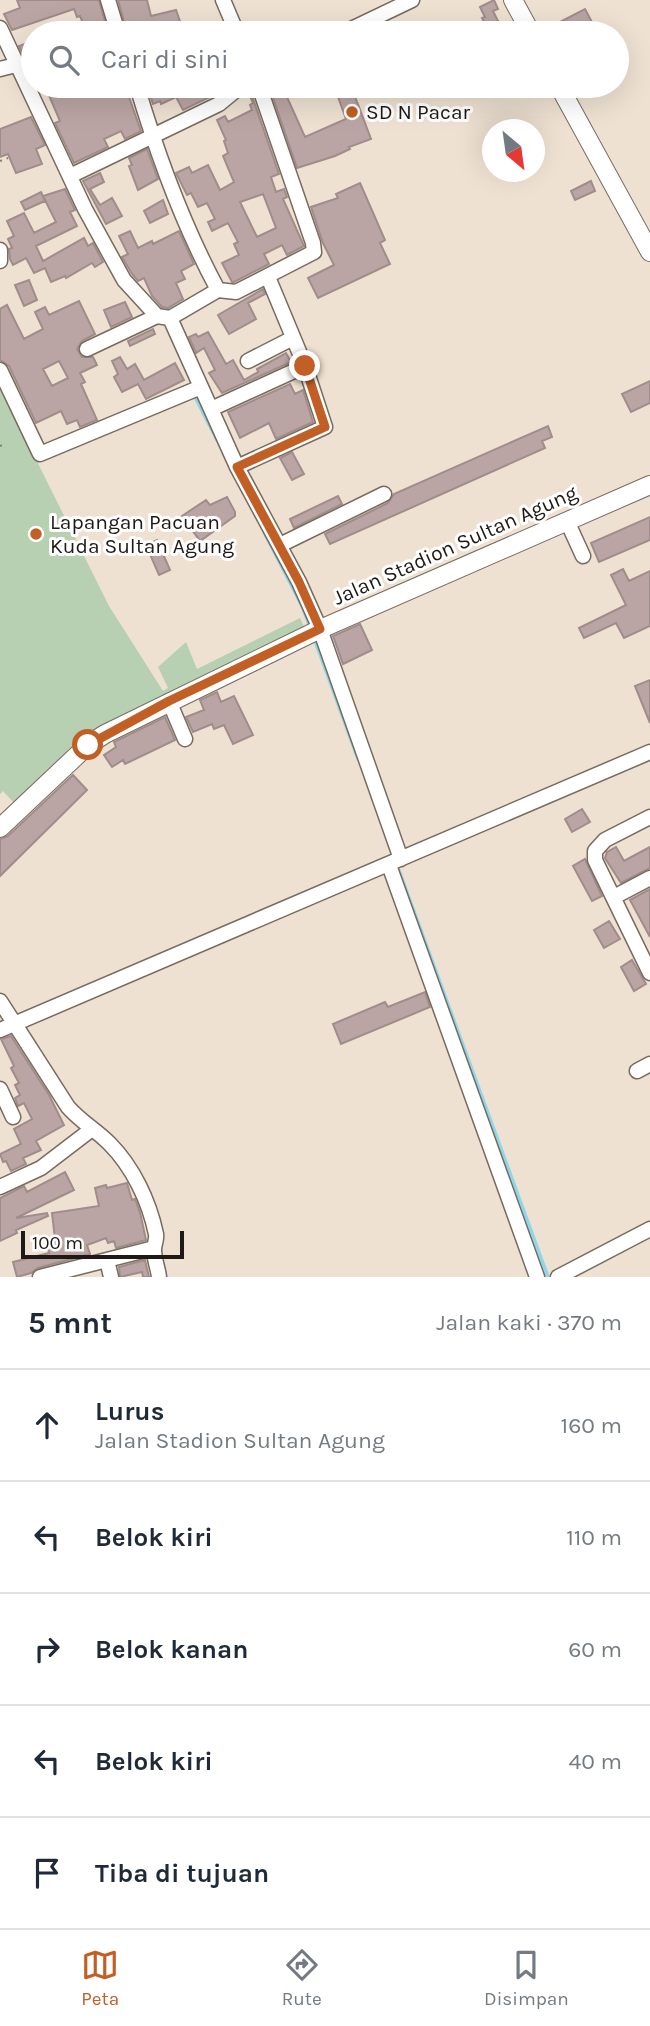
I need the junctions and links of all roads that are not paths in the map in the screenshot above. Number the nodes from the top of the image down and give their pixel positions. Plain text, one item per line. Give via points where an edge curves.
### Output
1 (108, 0) edge
2 (223, 0) edge
3 (412, 0) edge
4 (513, 0) edge
5 (114, 21) edge
6 (232, 21) edge
7 (368, 21) edge
8 (524, 21) edge
9 (0, 28) edge
10 (16, 65) junction
11 (0, 69) edge
12 (21, 75) edge
13 (32, 98) edge
14 (141, 98) edge
15 (226, 98) edge
16 (262, 98) edge
17 (566, 98) edge
18 (153, 135) junction
19 (70, 176) junction
20 (0, 250) edge
21 (650, 253) edge
22 (0, 261) edge
23 (268, 277) junction
24 (218, 290) junction
25 (163, 317) junction
26 (293, 338) junction
27 (88, 349) dead end
28 (248, 360) dead end
29 (305, 366) junction
30 (0, 370) edge
31 (201, 387) junction
32 (211, 409) junction
33 (237, 467) junction
34 (650, 485) edge
35 (384, 494) dead end
36 (567, 521) junction
37 (280, 545) junction
38 (583, 556) dead end
39 (315, 632) junction
40 (169, 701) junction
41 (185, 739) dead end
42 (650, 752) edge
43 (650, 817) edge
44 (0, 828) edge
45 (395, 862) junction
46 (650, 878) edge
47 (614, 897) junction
48 (644, 945) edge
49 (650, 973) edge
50 (0, 1001) edge
51 (7, 1027) edge
52 (0, 1089) edge
53 (13, 1117) dead end
54 (92, 1129) junction
55 (0, 1186) edge
56 (650, 1229) edge
57 (154, 1248) junction
58 (107, 1260) junction
59 (40, 1277) edge
60 (111, 1277) edge
61 (159, 1277) edge
62 (537, 1277) edge
63 (558, 1277) edge

1 - 5 street
2 - 6 street
3 - 7 street
4 - 8 main road
9 - 10 street
10 - 11 street
10 - 12 street
13 - 19 street
14 - 18 street
15 - 18 street
16 - 23 street via 314,252
17 - 21 main road
18 - 19 street
18 - 24 street via 181,218
19 - 25 street via 124,280
20 - 22 street
23 - 24 street via 236,292
23 - 26 street
24 - 25 street
25 - 27 street
25 - 31 street
26 - 28 street
26 - 29 street
29 - 32 street
29 - 33 street via 325,427
30 - 31 street via 40,454
31 - 32 street
32 - 33 street
33 - 37 street
34 - 36 main road, Jalan Stadion Sultan Agung
35 - 37 street
36 - 38 street
36 - 39 main road, Jalan Stadion Sultan Agung
37 - 39 street
39 - 40 main road, Jalan Stadion Sultan Agung
39 - 45 street
40 - 41 street
40 - 44 main road, Jalan Stadion Sultan Agung via 88,745
42 - 45 street
43 - 47 street via 605,840 595,851
45 - 51 street
45 - 62 street
46 - 47 street
47 - 48 street
48 - 49 street
50 - 51 street
51 - 54 street via 68,1107
52 - 53 street
54 - 55 street via 41,1168
54 - 57 street via 126,1163 141,1190 157,1238
56 - 63 street
57 - 58 street
57 - 61 street
58 - 59 street
58 - 60 street

